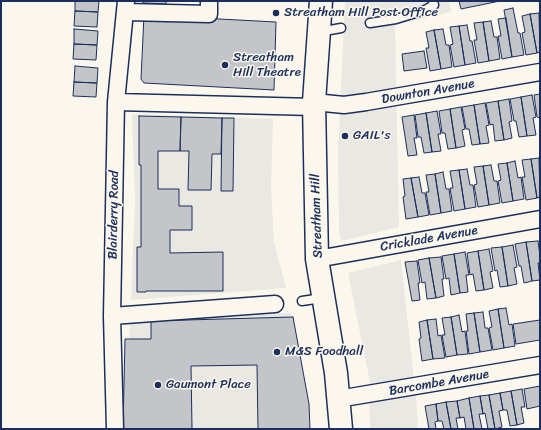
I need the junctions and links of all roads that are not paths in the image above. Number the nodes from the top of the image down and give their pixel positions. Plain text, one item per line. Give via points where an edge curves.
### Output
1 (209, 1) edge
2 (321, 1) edge
3 (433, 1) edge
4 (126, 6) edge
5 (370, 24) dead end
6 (341, 28) dead end
7 (318, 33) junction
8 (540, 72) edge
9 (116, 102) junction
10 (314, 105) junction
11 (540, 219) edge
12 (317, 259) junction
13 (323, 298) junction
14 (302, 301) dead end
15 (275, 304) dead end
16 (112, 316) junction
17 (540, 365) edge
18 (338, 399) junction
19 (115, 429) edge
20 (341, 429) edge

1 - 4 street via 209,14
2 - 7 highway, Streatham Hill
3 - 5 lane via 434,5 425,10
4 - 9 street, Blairderry Road
6 - 7 lane
7 - 10 highway, Streatham Hill
8 - 10 street, Downton Avenue via 366,102
9 - 10 street, Downton Avenue via 262,107
9 - 16 street, Blairderry Road
10 - 12 highway, Streatham Hill
11 - 12 street, Cricklade Avenue
12 - 13 highway, Streatham Hill
13 - 14 lane
13 - 18 highway, Streatham Hill
15 - 16 street
16 - 19 street, Blairderry Road
17 - 18 street, Barcombe Avenue
18 - 20 highway, Streatham Hill

